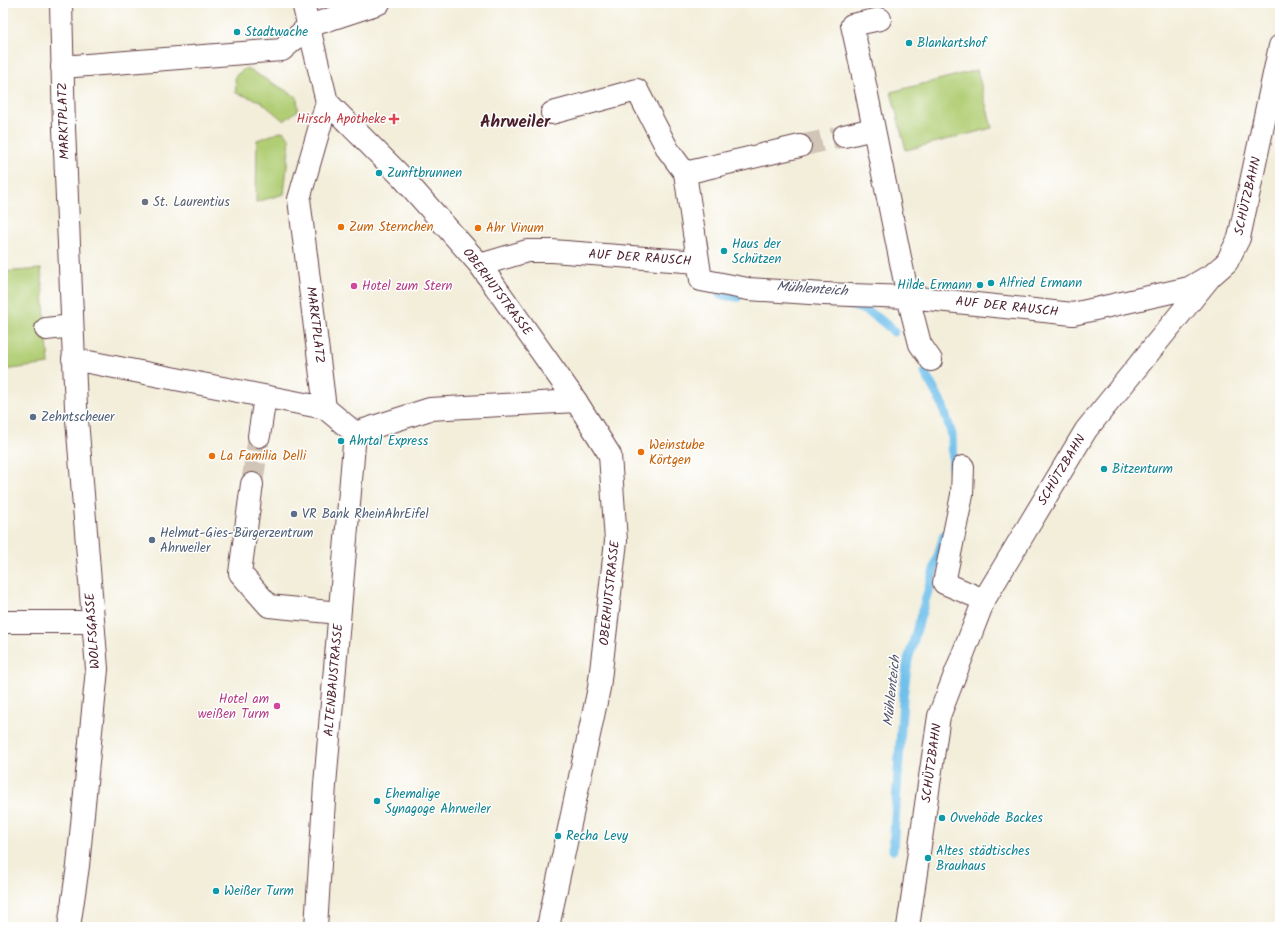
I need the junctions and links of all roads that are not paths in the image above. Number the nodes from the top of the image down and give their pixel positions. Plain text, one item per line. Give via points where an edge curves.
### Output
1 (61, 3) edge
2 (303, 3) edge
3 (379, 3) edge
4 (880, 19) dead end
5 (309, 26) junction
6 (1280, 46) edge
7 (62, 67) junction
8 (327, 102) junction
9 (552, 113) dead end
10 (873, 129) junction
11 (844, 136) tunnel mouth
12 (800, 146) tunnel mouth
13 (685, 173) junction
14 (698, 262) junction
15 (480, 266) junction
16 (1211, 276) junction
17 (908, 297) junction
18 (72, 326) junction
19 (46, 329) dead end
20 (73, 359) junction
21 (931, 360) dead end
22 (265, 397) junction
23 (576, 400) junction
24 (76, 407) joint
25 (325, 408) junction
26 (355, 433) junction
27 (259, 436) tunnel mouth
28 (963, 466) dead end
29 (252, 484) tunnel mouth
30 (984, 600) junction
31 (339, 613) junction
32 (3, 622) edge
33 (93, 622) junction
34 (69, 927) edge
35 (316, 927) edge
36 (548, 927) edge
37 (908, 927) edge

1 - 7 street
2 - 5 street, MARKTPLATZ
3 - 5 street
4 - 10 street via 852,25
5 - 7 street, MARKTPLATZ via 282,50
5 - 8 street, MARKTPLATZ
6 - 16 street, SCHÜTZBAHN via 1239,238 1227,262
7 - 18 street, MARKTPLATZ
8 - 15 street, OBERHUTSTRASSE via 403,178
8 - 25 street, MARKTPLATZ via 300,199
9 - 13 street via 637,90 668,150
10 - 11 street
10 - 17 street
12 - 13 street
13 - 14 street
14 - 15 street, AUF DER RAUSCH via 527,251
14 - 17 street, AUF DER RAUSCH via 702,280 748,289
15 - 23 street, OBERHUTSTRASSE
16 - 17 street, AUF DER RAUSCH via 1189,288 1073,314
16 - 30 street, SCHÜTZBAHN via 1086,430
17 - 21 street via 920,344
18 - 19 street
18 - 20 street, MARKTPLATZ
20 - 22 street
20 - 24 street, MARKTPLATZ
22 - 25 street
22 - 27 street
23 - 26 street via 430,409
23 - 36 street, OBERHUTSTRASSE via 610,455 616,541 599,688
24 - 33 street, WOLFSGASSE
25 - 26 street
26 - 31 street, ALTENBAUSTRASSE
28 - 30 street via 962,495 944,583
29 - 31 street via 240,573 269,606
30 - 37 street, SCHÜTZBAHN via 939,716
31 - 35 street, ALTENBAUSTRASSE
32 - 33 street
33 - 34 street, WOLFSGASSE via 97,669 78,866

